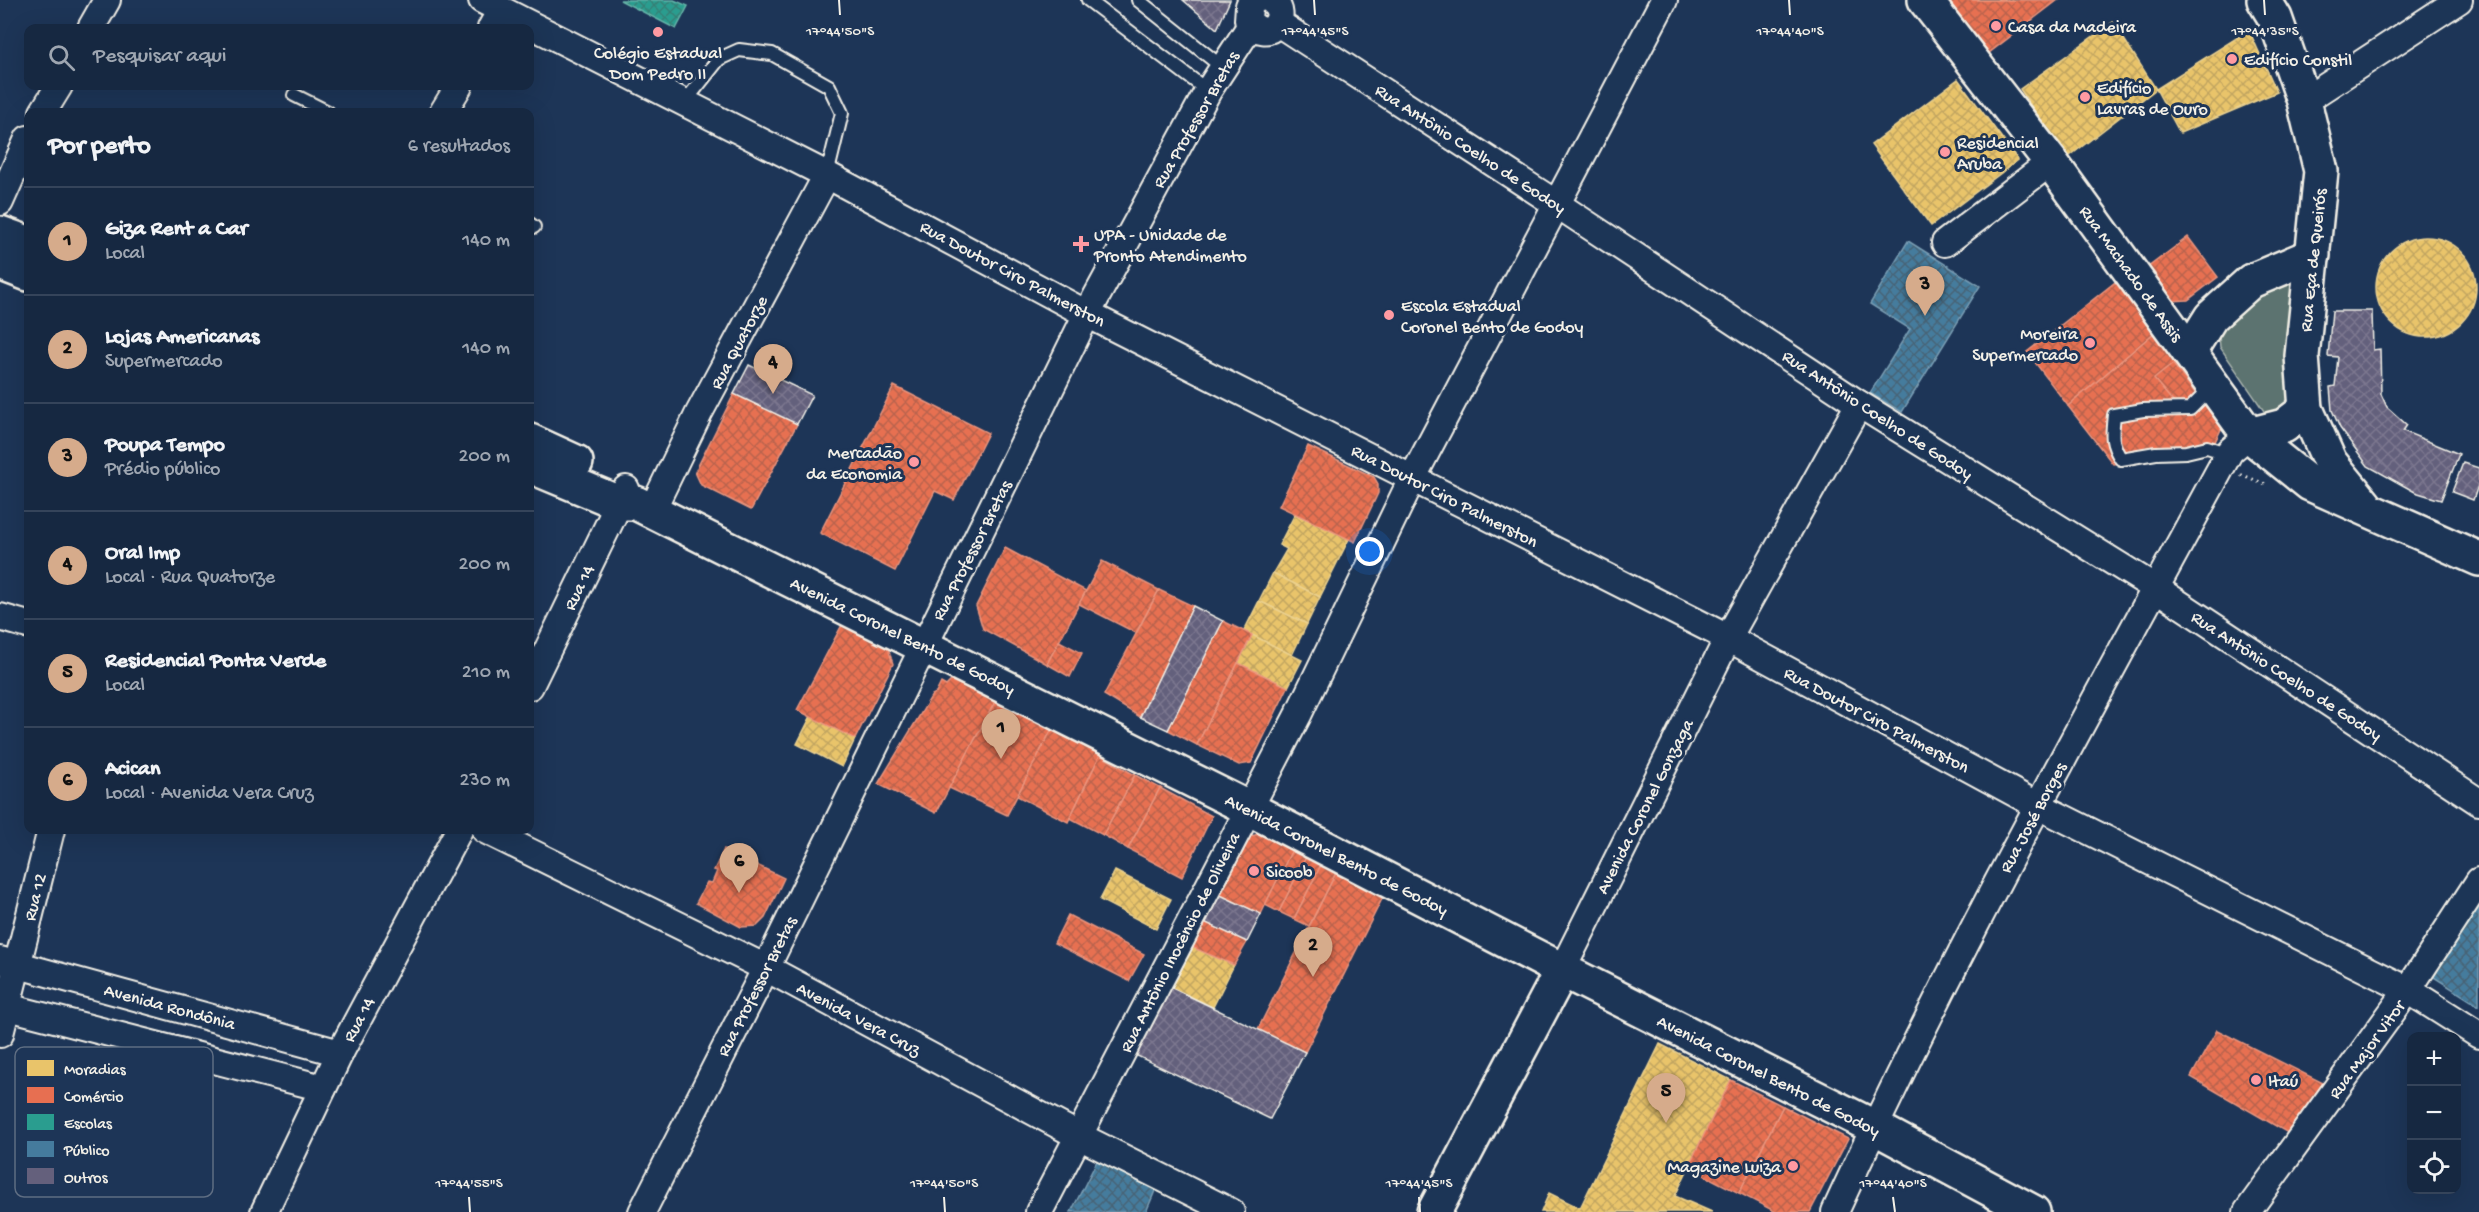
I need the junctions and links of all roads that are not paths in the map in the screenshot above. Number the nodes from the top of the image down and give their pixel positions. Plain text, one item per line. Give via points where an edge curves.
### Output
1 (106, 0) edge
2 (1088, 0) edge
3 (1138, 0) edge
4 (1924, 0) edge
5 (2264, 0) edge
6 (2459, 0) edge
7 (1662, 1) edge
8 (1254, 6) edge
9 (1275, 11) edge
10 (491, 13) edge
11 (93, 24) edge
12 (514, 24) edge
13 (534, 33) edge
14 (1222, 67) junction
15 (56, 90) edge
16 (457, 90) edge
17 (1208, 91) junction
18 (294, 95) dead end
19 (2304, 101) junction
20 (684, 104) junction
21 (45, 108) edge
22 (320, 108) edge
23 (446, 108) edge
24 (16, 147) edge
25 (2051, 162) junction
26 (827, 175) junction
27 (0, 202) edge
28 (1558, 205) junction
29 (0, 233) edge
30 (24, 242) edge
31 (1945, 243) dead end
32 (2313, 255) junction
33 (0, 263) edge
34 (24, 272) edge
35 (1088, 314) junction
36 (2189, 351) junction
37 (2214, 385) junction
38 (1859, 404) junction
39 (2306, 409) junction
40 (534, 443) edge
41 (2239, 444) junction
42 (534, 467) edge
43 (1412, 479) junction
44 (633, 501) junction
45 (2370, 511) junction
46 (2479, 559) edge
47 (2157, 589) junction
48 (0, 617) edge
49 (24, 623) edge
50 (1728, 638) junction
51 (923, 645) junction
52 (534, 679) edge
53 (2479, 802) edge
54 (2037, 805) junction
55 (1248, 808) junction
56 (50, 834) edge
57 (457, 834) edge
58 (493, 834) edge
59 (2479, 881) edge
60 (9, 962) edge
61 (766, 968) junction
62 (1562, 970) junction
63 (2408, 990) junction
64 (4, 1006) edge
65 (0, 1034) edge
66 (2479, 1035) edge
67 (164, 1047) edge
68 (340, 1053) junction
69 (213, 1060) edge
70 (323, 1088) junction
71 (1874, 1127) junction
72 (1079, 1136) junction
73 (264, 1212) edge
74 (642, 1212) edge
75 (1039, 1212) edge
76 (1231, 1212) edge
77 (1434, 1212) edge
78 (1835, 1212) edge
79 (2033, 1212) edge
80 (2247, 1212) edge

1 - 11 street
2 - 17 lane
3 - 14 lane
4 - 25 main road, Rua Machado de Assis
5 - 19 main road, Rua Eça de Queirós via 2275,18
6 - 19 street
7 - 28 street, Rua Antônio Inocêncio de Oliveira
8 - 9 street, Rua Antônio Coelho de Godoy via 1258,30 1266,31
8 - 14 street, Rua Professor Bretas
9 - 28 street, Rua Antônio Coelho de Godoy
10 - 12 street, Rua Doutor Ciro Palmerston
13 - 20 street, Rua Doutor Ciro Palmerston
14 - 17 street, Rua Professor Bretas
15 - 21 street
16 - 23 street
17 - 35 street, Rua Professor Bretas
18 - 22 lane
19 - 32 main road, Rua Eça de Queirós via 2321,171
20 - 26 street, Rua Doutor Ciro Palmerston
20 - 26 lane via 719,59 739,50 772,54 829,86 842,113
24 - 27 street
25 - 31 street
25 - 36 main road, Rua Machado de Assis
26 - 35 street, Rua Doutor Ciro Palmerston
26 - 44 street, Rua Quatorze via 699,413
28 - 38 street, Rua Antônio Coelho de Godoy
28 - 43 street, Rua Antônio Inocêncio de Oliveira
29 - 30 main road
32 - 36 main road via 2251,281 2211,316
32 - 39 main road, Rua Eça de Queirós via 2302,356
33 - 34 main road
35 - 43 street, Rua Doutor Ciro Palmerston
35 - 51 street, Rua Professor Bretas
36 - 37 main road, Rua Machado de Assis
37 - 41 main road, Rua Machado de Assis
37 - 41 lane via 2190,410 2143,410 2114,415 2113,447 2121,459
38 - 47 street, Rua Antônio Coelho de Godoy
38 - 50 street, Avenida Coronel Gonzaga
39 - 41 main road via 2284,426
39 - 45 main road, Rua Eça de Queirós via 2331,462
40 - 44 main road, Avenida Coronel Bento de Godoy via 607,476
41 - 45 main road, Rua Machado de Assis via 2310,484
41 - 47 street, Rua José Borges via 2194,514
42 - 44 main road, Avenida Coronel Bento de Godoy
43 - 50 street, Rua Doutor Ciro Palmerston
43 - 55 street, Rua Antônio Inocêncio de Oliveira via 1298,715
44 - 51 main road, Avenida Coronel Bento de Godoy
44 - 52 street, Rua 14
45 - 46 main road, Rua Machado de Assis
47 - 53 street, Rua Antônio Coelho de Godoy
47 - 54 street, Rua José Borges
48 - 49 street
50 - 54 street, Rua Doutor Ciro Palmerston
50 - 62 street, Avenida Coronel Gonzaga
51 - 55 main road, Avenida Coronel Bento de Godoy
51 - 61 street, Rua Professor Bretas
54 - 63 street, Rua Doutor Ciro Palmerston
54 - 71 street, Rua José Borges
55 - 62 main road, Avenida Coronel Bento de Godoy
55 - 72 street, Rua Antônio Inocêncio de Oliveira
56 - 60 street, Rua 12
57 - 68 street, Rua 14
58 - 61 street, Avenida Vera Cruz
59 - 63 street, Rua Major Vitor
60 - 64 street, Rua 12
60 - 68 street, Avenida Rondônia
61 - 72 street, Avenida Vera Cruz
61 - 74 street, Rua Professor Bretas
62 - 71 main road, Avenida Coronel Bento de Godoy
62 - 77 main road, Avenida Coronel Gonzaga
63 - 66 street, Rua Doutor Ciro Palmerston
63 - 80 street, Rua Major Vitor
64 - 65 street, Rua 12
64 - 67 street
68 - 70 street, Rua 14
69 - 70 street
70 - 73 street, Rua 14
71 - 78 street, Rua José Borges
71 - 79 main road, Avenida Coronel Bento de Godoy
72 - 75 street, Rua Antônio Inocêncio de Oliveira
72 - 76 street, Avenida Vera Cruz

